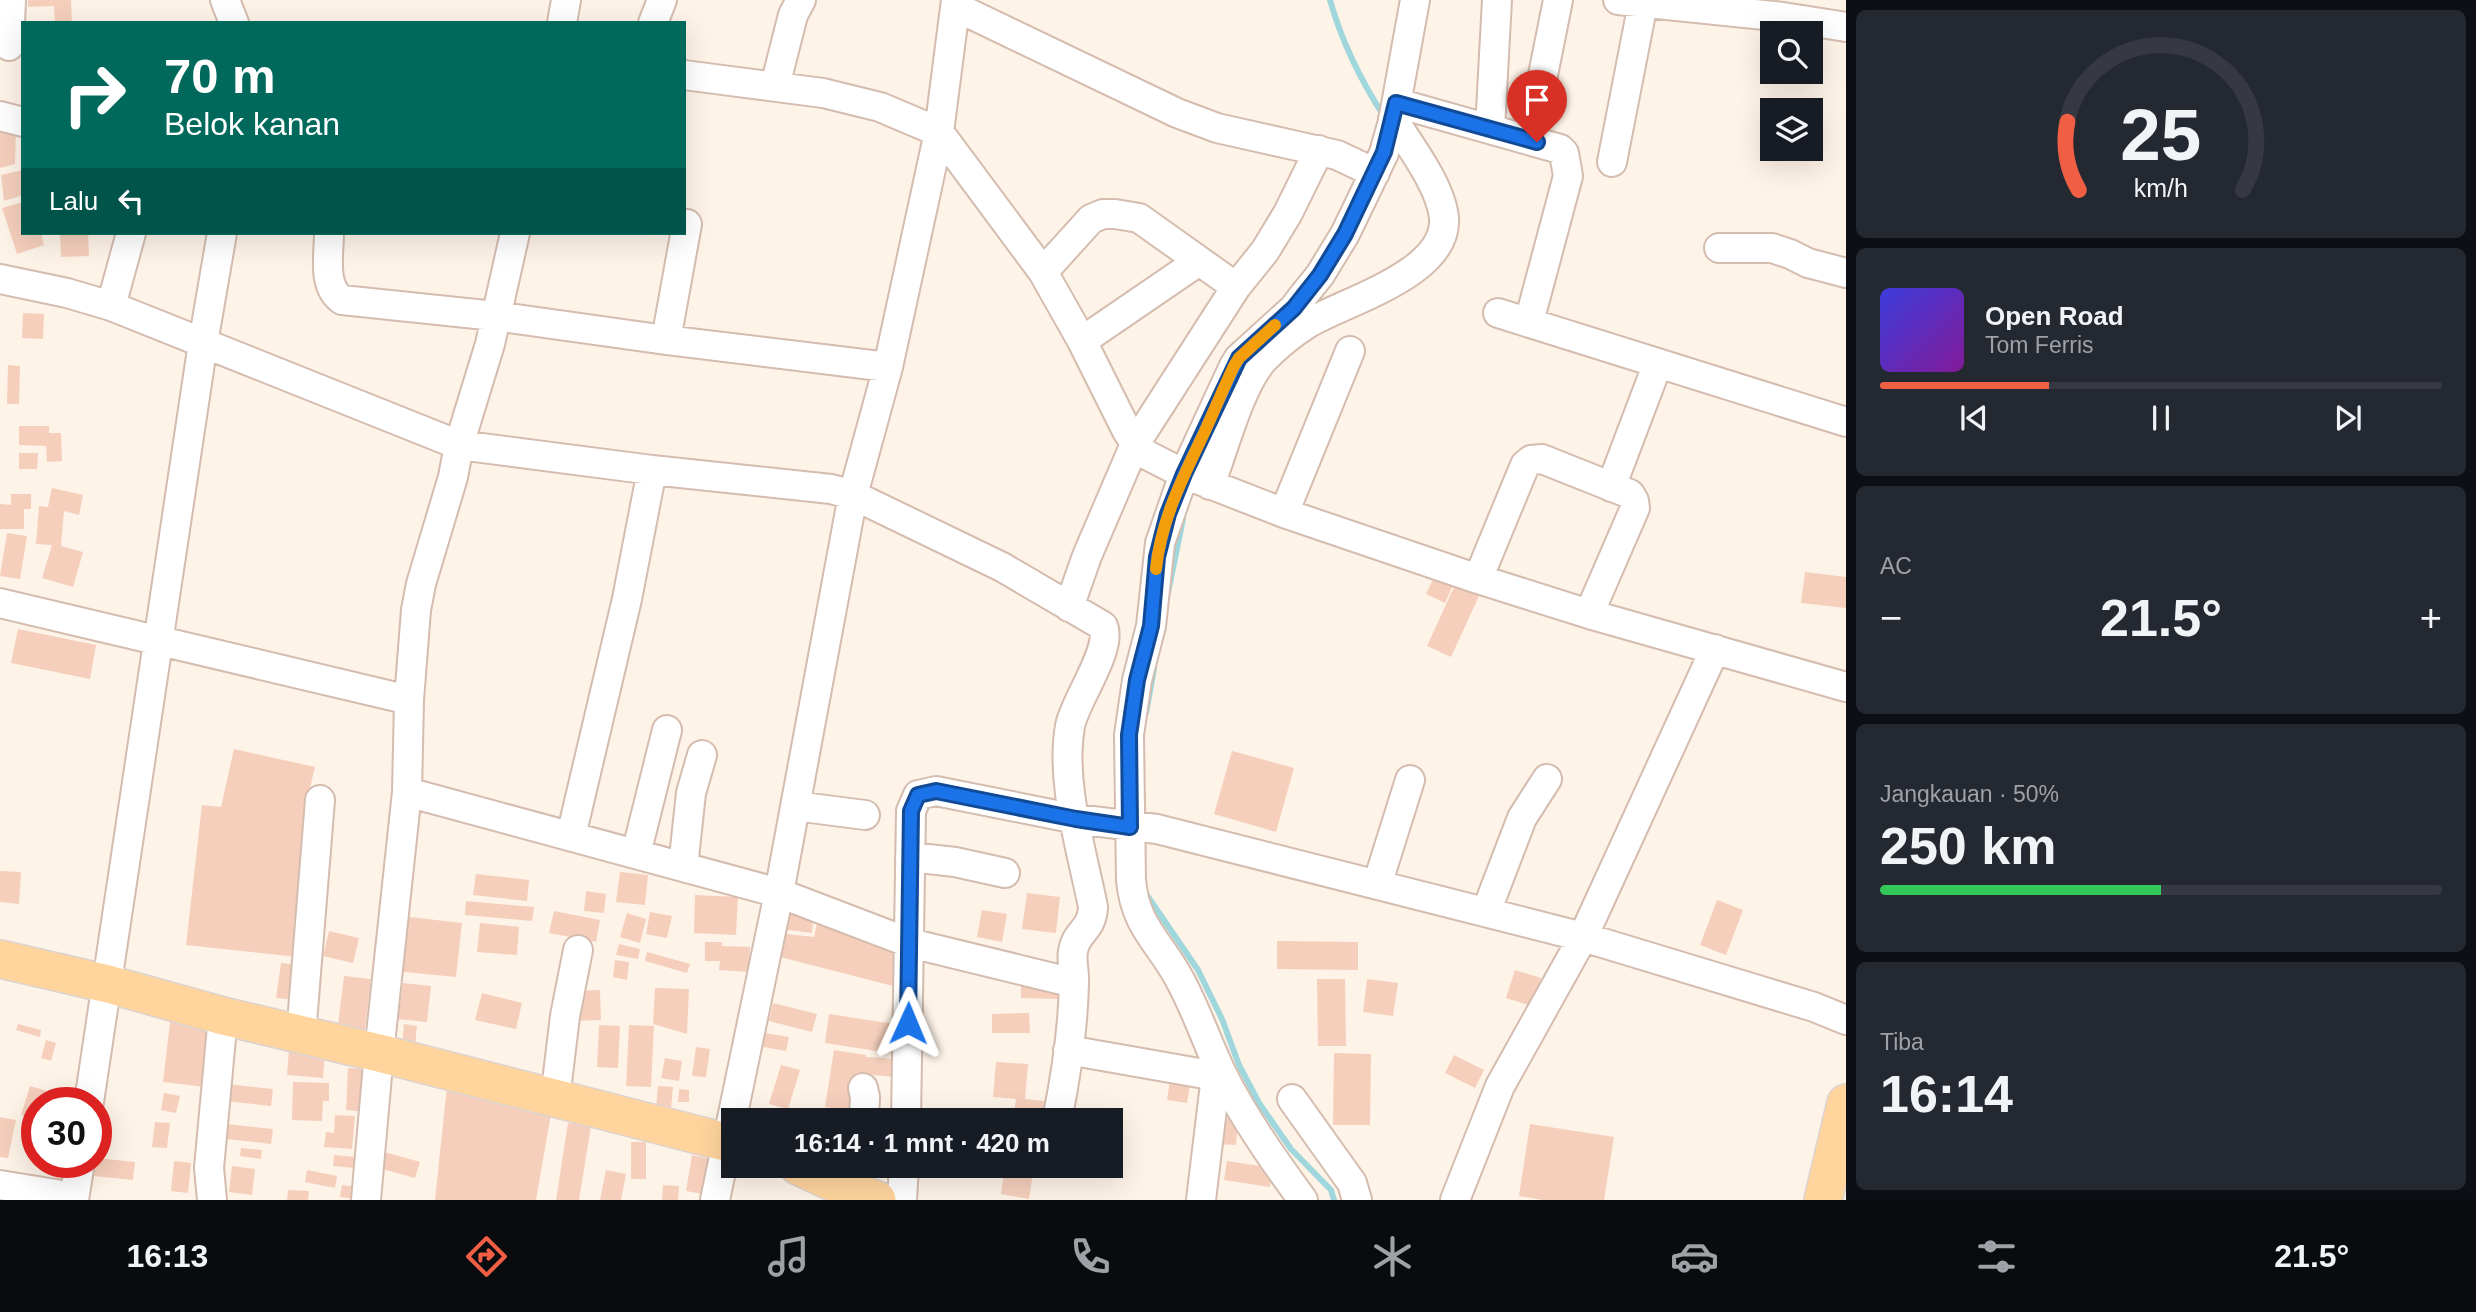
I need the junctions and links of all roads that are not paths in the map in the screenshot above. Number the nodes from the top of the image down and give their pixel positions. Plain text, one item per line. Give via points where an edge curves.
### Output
1 (11, 0) edge
2 (225, 0) edge
3 (566, 0) edge
4 (662, 0) edge
5 (801, 0) edge
6 (1415, 0) edge
7 (1497, 0) edge
8 (1558, 0) edge
9 (1633, 1) edge
10 (956, 4) edge
11 (1738, 7) edge
12 (233, 21) edge
13 (562, 21) edge
14 (654, 21) edge
15 (1846, 27) edge
16 (11, 46) edge
17 (686, 75) edge
18 (775, 86) junction
19 (1394, 114) junction
20 (0, 117) edge
21 (21, 122) edge
22 (1534, 125) dead end
23 (1490, 128) junction
24 (939, 132) junction
25 (1320, 150) junction
26 (1612, 162) dead end
27 (1379, 163) junction
28 (687, 224) dead end
29 (686, 230) edge
30 (130, 235) edge
31 (222, 235) edge
32 (329, 235) edge
33 (515, 235) edge
34 (685, 235) edge
35 (1719, 248) dead end
36 (1199, 261) junction
37 (1043, 272) junction
38 (1846, 273) edge
39 (0, 279) edge
40 (1236, 287) junction
41 (111, 306) junction
42 (1498, 313) dead end
43 (495, 316) junction
44 (1529, 322) junction
45 (666, 340) junction
46 (1082, 341) junction
47 (203, 343) junction
48 (1350, 351) dead end
49 (1658, 363) junction
50 (888, 367) junction
51 (1846, 422) edge
52 (1135, 444) junction
53 (459, 445) junction
54 (652, 470) junction
55 (1184, 474) junction
56 (1210, 485) junction
57 (1611, 486) junction
58 (853, 495) junction
59 (1284, 513) junction
60 (1478, 579) junction
61 (0, 603) edge
62 (1069, 607) junction
63 (1589, 614) junction
64 (159, 641) junction
65 (1715, 649) junction
66 (1846, 687) edge
67 (408, 700) junction
68 (667, 730) dead end
69 (702, 755) dead end
70 (1548, 779) dead end
71 (1410, 780) dead end
72 (407, 792) junction
73 (320, 800) dead end
74 (795, 806) junction
75 (865, 815) dead end
76 (1076, 819) junction
77 (1142, 828) junction
78 (571, 836) junction
79 (636, 854) junction
80 (910, 857) junction
81 (683, 867) junction
82 (1005, 873) dead end
83 (1377, 885) junction
84 (779, 892) junction
85 (1486, 912) junction
86 (1583, 937) junction
87 (910, 943) junction
88 (578, 950) dead end
89 (0, 959) edge
90 (1074, 983) junction
91 (108, 984) junction
92 (223, 1016) junction
93 (1846, 1020) edge
94 (301, 1035) junction
95 (1068, 1050) junction
96 (379, 1052) junction
97 (1220, 1077) junction
98 (91, 1087) edge
99 (863, 1088) dead end
100 (555, 1099) junction
101 (1292, 1099) dead end
102 (737, 1108) edge
103 (865, 1108) edge
104 (906, 1108) edge
105 (1059, 1108) edge
106 (1843, 1124) edge
107 (721, 1141) edge
108 (721, 1177) edge
109 (77, 1178) edge
110 (850, 1178) edge
111 (903, 1178) edge
112 (0, 1185) edge
113 (74, 1198) edge
114 (212, 1200) edge
115 (366, 1200) edge
116 (715, 1200) edge
117 (877, 1200) edge
118 (902, 1200) edge
119 (1201, 1200) edge
120 (1303, 1200) edge
121 (1357, 1200) edge
122 (1455, 1200) edge
123 (1823, 1200) edge

1 - 16 street
2 - 12 street
3 - 13 street
4 - 14 street
5 - 18 street
6 - 19 street
7 - 23 street
8 - 22 street
9 - 11 street
9 - 26 street
10 - 24 street
10 - 25 street via 1177,113 1217,128
11 - 15 street
17 - 18 street
18 - 24 street via 880,107
19 - 23 street
19 - 27 street
19 - 56 street via 1440,202 1444,219 1437,245 1409,273 1307,324 1265,358 1250,380
20 - 21 street
23 - 44 street via 1560,149 1568,166
24 - 37 street
24 - 50 street
25 - 27 street
25 - 40 street via 1271,242
27 - 55 street via 1320,275 1294,308 1239,358
28 - 29 street
30 - 41 street
31 - 47 street
32 - 43 street via 330,286 342,300
33 - 43 street
34 - 45 street
35 - 38 street via 1772,248
36 - 37 street via 1139,218 1103,214 1091,219
36 - 40 street
36 - 46 street
37 - 46 street
39 - 41 street
40 - 52 street
41 - 47 street
42 - 44 street
43 - 45 street
43 - 53 street
44 - 49 street
45 - 50 street
46 - 52 street
47 - 53 street
47 - 64 street
48 - 59 street
49 - 51 street
49 - 57 street
50 - 58 street
52 - 55 street
52 - 62 street
53 - 54 street
53 - 67 street via 421,584
54 - 58 street
54 - 78 street
55 - 56 street
55 - 77 street via 1164,525 1151,626 1132,705 1129,735
56 - 59 street
57 - 60 street via 1542,459 1525,464
57 - 63 street via 1630,494 1635,508
58 - 62 street via 1002,568
58 - 74 street
59 - 60 street
60 - 63 street
61 - 64 street
62 - 76 street via 1103,626 1106,638 1071,724 1067,753
63 - 65 street
64 - 67 street
64 - 91 street
65 - 66 street
65 - 86 street
67 - 72 street
68 - 79 street
69 - 81 street via 691,793
70 - 85 street via 1522,818
71 - 83 street
72 - 78 street
72 - 96 street
73 - 94 street
74 - 75 street
74 - 84 street
76 - 77 street
76 - 80 street via 936,791 923,793 911,811
76 - 90 street via 1093,920 1073,951
77 - 83 street
77 - 97 street via 1133,899 1140,918 1179,977
78 - 79 street
79 - 81 street
80 - 82 street
80 - 87 street
81 - 84 street
83 - 85 street
84 - 87 street
84 - 102 street
85 - 86 street
86 - 93 street
86 - 122 street via 1500,1086
87 - 90 street
87 - 104 street
88 - 100 street
89 - 91 main road
90 - 95 street
91 - 92 main road
91 - 98 street
92 - 94 main road
92 - 114 street via 209,1168
94 - 96 main road
95 - 97 street
95 - 105 street
96 - 100 main road
96 - 115 street
97 - 119 street
97 - 120 street
99 - 103 street
100 - 107 main road
101 - 121 street via 1352,1183
106 - 123 main road
108 - 116 street
109 - 113 street
110 - 117 main road
111 - 118 street
112 - 113 street

